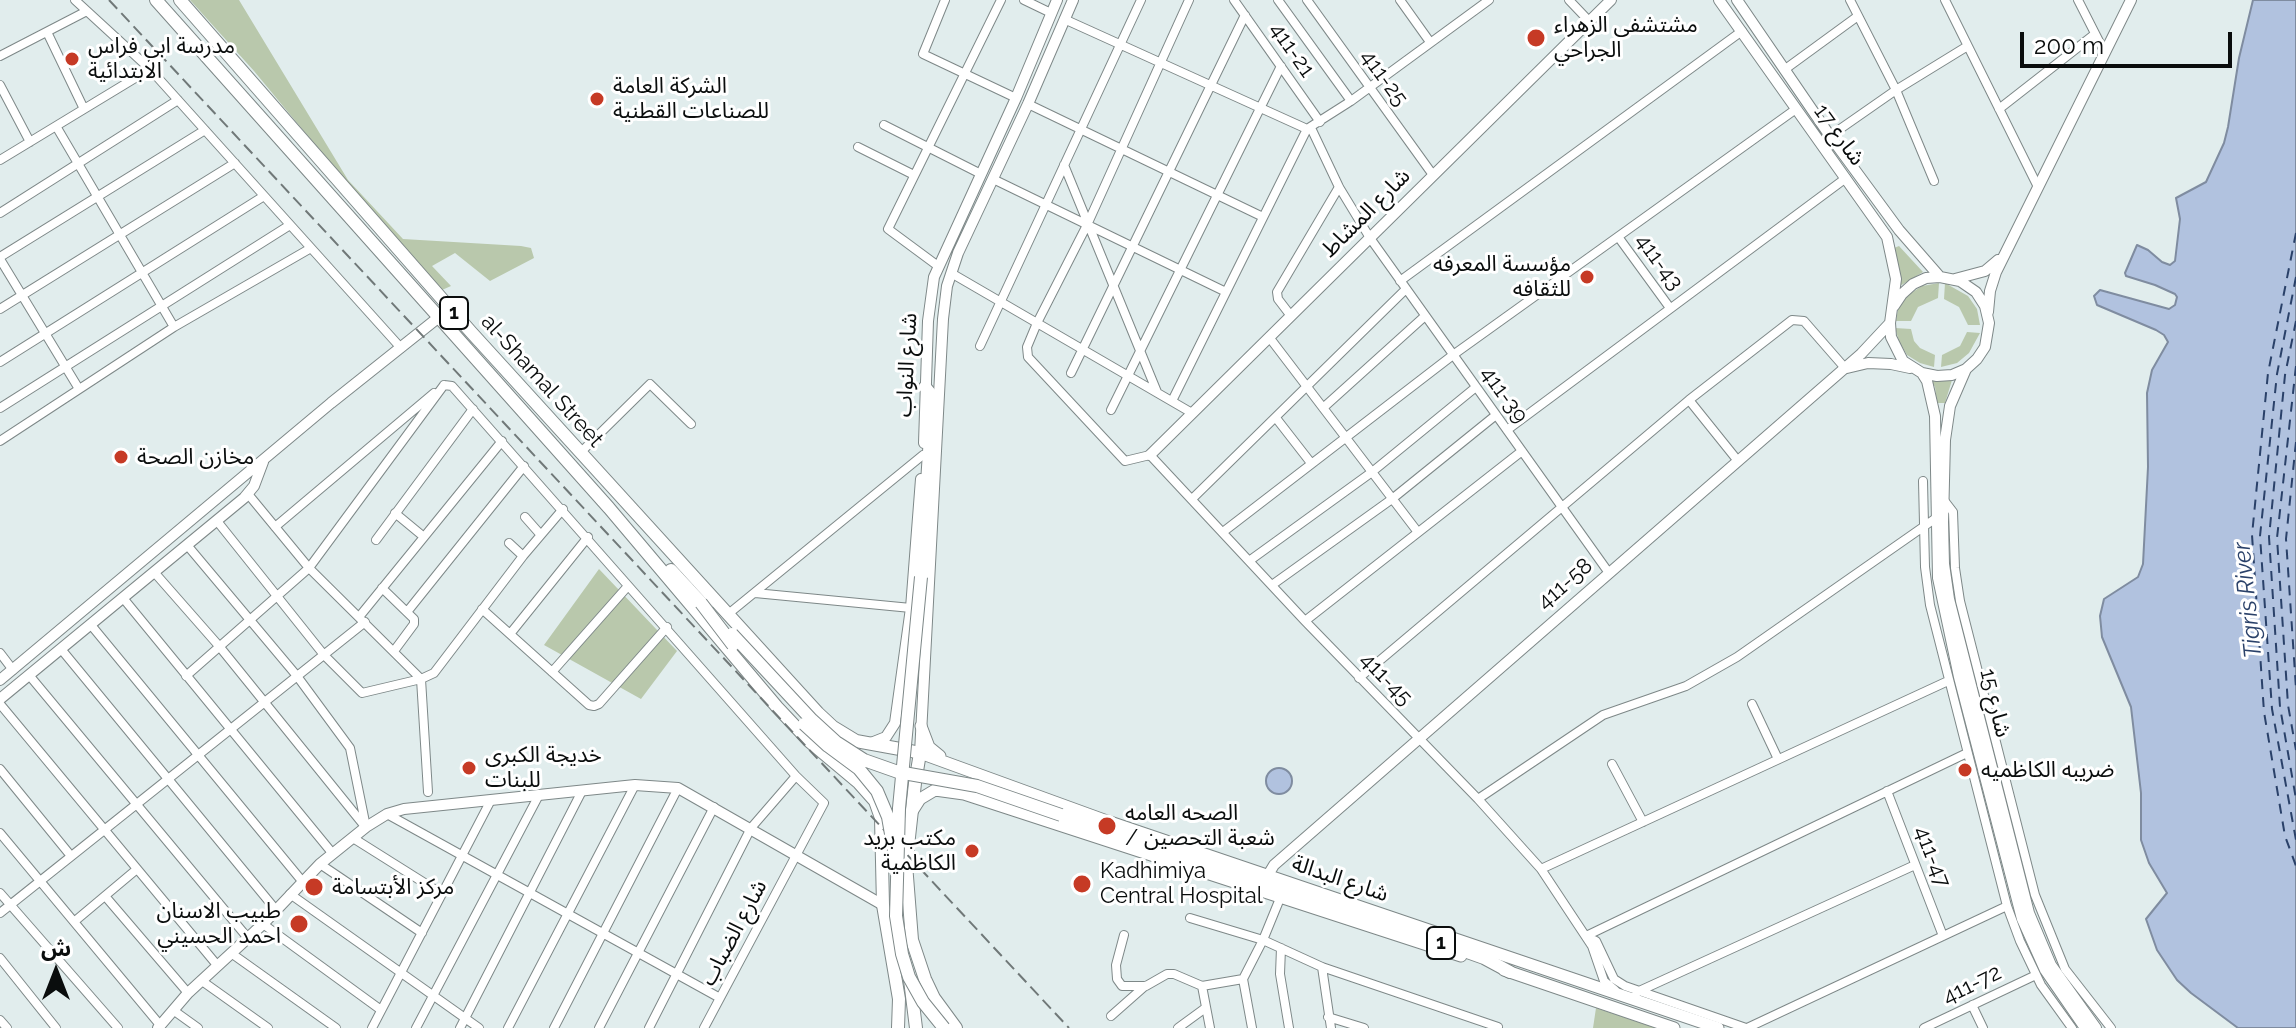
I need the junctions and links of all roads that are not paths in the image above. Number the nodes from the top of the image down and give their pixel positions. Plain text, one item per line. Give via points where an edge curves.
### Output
1 (75, 0) edge
2 (156, 0) edge
3 (945, 0) edge
4 (1001, 0) edge
5 (1024, 0) edge
6 (1057, 0) edge
7 (1073, 0) edge
8 (1141, 0) edge
9 (1189, 0) edge
10 (1234, 0) edge
11 (1278, 0) edge
12 (1307, 0) edge
13 (1400, 0) edge
14 (1489, 0) edge
15 (1569, 0) edge
16 (1611, 0) edge
17 (1719, 0) edge
18 (1738, 0) edge
19 (1850, 0) edge
20 (1945, 0) edge
21 (2078, 0) edge
22 (2131, 0) edge
23 (182, 2) edge
24 (85, 12) junction
25 (1051, 13) junction
26 (1245, 15) junction
27 (1858, 16) junction
28 (1064, 19) junction
29 (1589, 21) junction
30 (1742, 31) junction
31 (47, 32) junction
32 (2095, 34) junction
33 (1430, 42) junction
34 (1120, 45) junction
35 (1966, 47) junction
36 (2105, 53) junction
37 (0, 56) edge
38 (1159, 62) junction
39 (1281, 66) junction
40 (150, 69) junction
41 (1784, 70) junction
42 (963, 74) junction
43 (0, 85) edge
44 (1211, 86) junction
45 (1369, 88) junction
46 (1896, 90) junction
47 (1016, 98) junction
48 (178, 100) junction
49 (1351, 101) junction
50 (1028, 104) junction
51 (1260, 108) junction
52 (84, 109) junction
53 (1796, 109) junction
54 (1999, 109) junction
55 (1320, 122) junction
56 (884, 125) dead end
57 (56, 126) junction
58 (1081, 129) junction
59 (1309, 129) junction
60 (205, 130) junction
61 (1830, 136) junction
62 (30, 142) junction
63 (928, 146) junction
64 (858, 147) dead end
65 (1120, 148) junction
66 (0, 160) edge
67 (235, 163) junction
68 (78, 164) junction
69 (1064, 165) junction
70 (1169, 171) junction
71 (981, 174) junction
72 (914, 175) junction
73 (1433, 175) junction
74 (1846, 178) junction
75 (993, 179) junction
76 (1934, 181) dead end
77 (1339, 187) junction
78 (2038, 187) junction
79 (1217, 195) junction
80 (98, 196) junction
81 (264, 196) junction
82 (1046, 205) junction
83 (0, 213) edge
84 (1263, 217) junction
85 (290, 225) junction
86 (1087, 225) junction
87 (120, 235) junction
88 (1370, 238) junction
89 (1619, 238) junction
90 (1133, 247) junction
91 (311, 248) junction
92 (2006, 253) junction
93 (0, 258) edge
94 (938, 266) junction
95 (1180, 270) junction
96 (143, 273) junction
97 (951, 273) junction
98 (1940, 277) junction
99 (1954, 279) junction
100 (1114, 284) junction
101 (1403, 285) junction
102 (1226, 292) junction
103 (931, 294) junction
104 (22, 295) junction
105 (946, 297) junction
106 (1000, 301) junction
107 (162, 306) junction
108 (1894, 306) junction
109 (1670, 308) junction
110 (0, 309) edge
111 (1988, 314) junction
112 (1291, 316) junction
113 (1425, 316) junction
114 (439, 317) junction
115 (1037, 323) junction
116 (1890, 323) junction
117 (174, 327) junction
118 (46, 334) junction
119 (1269, 337) junction
120 (980, 346) dead end
121 (401, 348) junction
122 (1083, 349) junction
123 (1141, 349) junction
124 (1453, 355) junction
125 (0, 362) edge
126 (65, 366) junction
127 (1845, 368) junction
128 (1966, 369) junction
129 (1918, 371) junction
130 (1071, 373) dead end
131 (1128, 375) junction
132 (444, 385) junction
133 (925, 387) junction
134 (1476, 387) junction
135 (1308, 388) junction
136 (79, 389) junction
137 (1157, 392) junction
138 (1689, 400) junction
139 (1172, 401) junction
140 (0, 408) edge
141 (1323, 408) junction
142 (473, 409) junction
143 (1111, 410) dead end
144 (1192, 413) junction
145 (1496, 415) junction
146 (1276, 418) junction
147 (691, 424) dead end
148 (1507, 430) junction
149 (1345, 436) junction
150 (0, 441) edge
151 (502, 441) junction
152 (1522, 451) junction
153 (580, 453) junction
154 (923, 455) junction
155 (1150, 455) junction
156 (263, 461) junction
157 (1738, 461) junction
158 (1311, 463) junction
159 (524, 466) junction
160 (1372, 472) junction
161 (1923, 481) dead end
162 (248, 494) junction
163 (1192, 499) junction
164 (1392, 499) junction
165 (1943, 499) junction
166 (1562, 507) junction
167 (609, 508) junction
168 (563, 509) junction
169 (395, 513) junction
170 (525, 517) dead end
171 (1936, 518) junction
172 (217, 521) junction
173 (275, 527) junction
174 (1924, 528) junction
175 (1417, 531) junction
176 (1223, 532) junction
177 (540, 534) junction
178 (424, 537) junction
179 (588, 537) junction
180 (376, 540) dead end
181 (509, 543) dead end
182 (187, 545) junction
183 (523, 556) junction
184 (1249, 561) junction
185 (309, 568) junction
186 (154, 572) junction
187 (1609, 573) junction
188 (1272, 585) junction
189 (628, 586) junction
190 (382, 588) junction
191 (755, 593) junction
192 (277, 594) junction
193 (123, 598) junction
194 (698, 600) junction
195 (911, 608) junction
196 (482, 609) junction
197 (407, 612) junction
198 (727, 615) junction
199 (248, 619) junction
200 (362, 619) junction
201 (1305, 621) junction
202 (65, 625) junction
203 (91, 625) junction
204 (667, 627) junction
205 (510, 634) junction
206 (75, 637) junction
207 (219, 646) junction
208 (61, 649) junction
209 (394, 651) junction
210 (0, 653) edge
211 (324, 655) junction
212 (13, 670) junction
213 (552, 672) junction
214 (29, 675) junction
215 (186, 676) junction
216 (297, 676) junction
217 (1359, 678) junction
218 (421, 679) junction
219 (0, 680) edge
220 (1948, 681) junction
221 (0, 702) edge
222 (263, 703) junction
223 (1752, 704) dead end
224 (895, 723) junction
225 (229, 730) junction
226 (912, 732) junction
227 (1418, 739) junction
228 (1985, 743) junction
229 (877, 745) junction
230 (1998, 748) junction
231 (907, 752) junction
232 (1967, 753) junction
233 (199, 754) junction
234 (1778, 759) junction
235 (951, 762) junction
236 (1612, 764) dead end
237 (0, 769) edge
238 (796, 776) junction
239 (168, 779) junction
240 (635, 785) junction
241 (678, 788) junction
242 (582, 791) junction
243 (1887, 791) junction
244 (428, 792) dead end
245 (539, 795) junction
246 (1478, 799) junction
247 (491, 800) junction
248 (137, 803) junction
249 (714, 807) junction
250 (387, 814) junction
251 (912, 815) junction
252 (1643, 822) junction
253 (366, 827) junction
254 (751, 828) junction
255 (104, 830) junction
256 (1988, 830) junction
257 (0, 833) edge
258 (2000, 835) junction
259 (353, 838) junction
260 (333, 854) junction
261 (71, 856) junction
262 (462, 856) junction
263 (797, 856) junction
264 (896, 862) junction
265 (320, 864) junction
266 (1915, 865) junction
267 (137, 869) junction
268 (1541, 869) junction
269 (496, 875) junction
270 (1268, 875) junction
271 (40, 881) junction
272 (302, 881) junction
273 (0, 893) edge
274 (530, 893) junction
275 (290, 894) junction
276 (442, 894) junction
277 (1285, 894) junction
278 (105, 896) junction
279 (10, 905) junction
280 (883, 905) junction
281 (2007, 906) junction
282 (276, 910) junction
283 (0, 913) edge
284 (568, 914) junction
285 (1190, 918) dead end
286 (75, 921) junction
287 (263, 924) junction
288 (422, 933) junction
289 (604, 934) junction
290 (1124, 935) dead end
291 (1586, 936) junction
292 (1943, 936) junction
293 (247, 937) junction
294 (1263, 940) junction
295 (1281, 948) junction
296 (231, 953) junction
297 (638, 953) junction
298 (0, 958) edge
299 (217, 965) junction
300 (1322, 967) junction
301 (1510, 972) joint
302 (401, 973) junction
303 (677, 975) junction
304 (2036, 975) junction
305 (909, 977) junction
306 (1243, 979) junction
307 (202, 981) junction
308 (1146, 986) junction
309 (1202, 986) junction
310 (188, 993) junction
311 (433, 995) junction
312 (1621, 995) junction
313 (1636, 996) junction
314 (720, 998) junction
315 (1972, 1005) junction
316 (1204, 1009) junction
317 (173, 1010) junction
318 (381, 1010) junction
319 (1111, 1016) dead end
320 (1328, 1017) junction
321 (465, 1019) junction
322 (0, 1020) edge
323 (945, 1022) edge
324 (159, 1026) edge
325 (1498, 1027) edge
326 (7, 1028) edge
327 (56, 1028) edge
328 (118, 1028) edge
329 (197, 1028) edge
330 (268, 1028) edge
331 (336, 1028) edge
332 (372, 1028) edge
333 (416, 1028) edge
334 (460, 1028) edge
335 (479, 1028) edge
336 (508, 1028) edge
337 (554, 1028) edge
338 (599, 1028) edge
339 (649, 1028) edge
340 (704, 1028) edge
341 (898, 1028) edge
342 (916, 1028) edge
343 (956, 1028) edge
344 (1178, 1028) edge
345 (1210, 1028) edge
346 (1252, 1028) edge
347 (1289, 1028) edge
348 (1331, 1028) edge
349 (1364, 1028) edge
350 (1674, 1028) edge
351 (1718, 1028) edge
352 (1746, 1028) edge
353 (1924, 1028) edge
354 (1983, 1028) edge
355 (2072, 1028) edge
356 (2085, 1028) edge
357 (2096, 1028) edge
358 (2111, 1028) edge

1 - 24 street
2 - 114 main road, al-Shamal Street / 1
3 - 42 street via 923,54
4 - 42 street
5 - 25 street
6 - 25 street, شارع النواب
7 - 28 street, شارع النواب
8 - 34 street
9 - 38 street
10 - 26 street, 411-21
11 - 49 street
12 - 45 street, 411-25
13 - 33 street
14 - 33 street
15 - 29 street
16 - 29 street, شارع المشاط
17 - 30 street, شارع 17
18 - 41 street, شارع 17
19 - 27 street
20 - 35 street
21 - 32 street
22 - 36 street
23 - 153 main road, al-Shamal Street / 1
24 - 31 street
24 - 40 street
25 - 47 street, شارع النواب
26 - 39 street, 411-21
26 - 44 street
27 - 41 street
27 - 46 street
28 - 34 street
28 - 50 street, شارع النواب
29 - 73 street, شارع المشاط
30 - 53 street, شارع 17
30 - 101 street
31 - 37 street
31 - 52 street
32 - 36 street
32 - 54 street
33 - 45 street
34 - 38 street
34 - 58 street
35 - 46 street
35 - 54 street
36 - 78 street
38 - 44 street
38 - 65 street
39 - 51 street
39 - 55 street, 411-21
40 - 48 street
40 - 52 street
41 - 61 street, شارع 17
42 - 47 street
42 - 63 street
43 - 62 street
44 - 51 street
44 - 70 street
45 - 49 street
45 - 73 street, 411-25
46 - 61 street
46 - 76 street
47 - 71 street, شارع النواب
48 - 60 street
48 - 68 street
49 - 55 street
50 - 58 street
50 - 75 street, شارع النواب
51 - 59 street
51 - 79 street
52 - 57 street
53 - 74 street, شارع 17
53 - 89 street
54 - 78 street
55 - 59 street
56 - 63 street
57 - 62 street
57 - 68 street
58 - 65 street
58 - 69 street
59 - 77 street, 411-39
59 - 84 street
60 - 67 street
60 - 80 street
61 - 98 street, شارع 17 via 1913,249
62 - 66 street
63 - 71 street
63 - 72 street
64 - 72 street
65 - 70 street
65 - 86 street
67 - 81 street
67 - 87 street
68 - 80 street
68 - 83 street
69 - 82 street
69 - 86 street
70 - 79 street
70 - 90 street
71 - 94 street, شارع النواب
72 - 94 street via 889,232
73 - 88 street, شارع المشاط
74 - 108 street, شارع 17 via 1887,237 1896,279
74 - 109 street
75 - 82 street
75 - 97 street, شارع النواب
77 - 88 street, 411-39
77 - 112 street via 1277,292
78 - 92 street
79 - 84 street
79 - 95 street
80 - 87 street
80 - 93 street
81 - 85 street
81 - 96 street
82 - 86 street
82 - 106 street
84 - 102 street
85 - 91 street
85 - 107 street
86 - 90 street
86 - 100 street
86 - 115 street
87 - 96 street
87 - 104 street
88 - 101 street, 411-39
88 - 112 street, شارع المشاط
89 - 109 street, 411-43
89 - 124 street
90 - 95 street
90 - 100 street
91 - 117 street
91 - 121 street
92 - 99 street via 1985,271
92 - 111 street via 1990,291
93 - 104 street
94 - 103 street, شارع النواب
95 - 102 street
95 - 123 street
96 - 107 street
96 - 118 street
97 - 105 street, شارع النواب
97 - 106 street
98 - 99 street
98 - 108 street via 1913,284
99 - 111 street via 1976,292
100 - 122 street
100 - 123 street
101 - 113 street, 411-39
101 - 135 street
102 - 139 street
103 - 105 street
103 - 133 street, شارع النواب
104 - 110 street
104 - 118 street
105 - 226 street, شارع النواب
106 - 115 street
106 - 120 street
107 - 117 street
107 - 126 street
108 - 116 street
109 - 148 street
111 - 128 street via 1985,347
112 - 119 street, شارع المشاط
113 - 124 street, 411-39
113 - 141 street
114 - 121 street
114 - 167 main road, al-Shamal Street / 1
115 - 122 street
115 - 155 street via 1027,347 1031,362 1125,461
116 - 127 street, 411-58
116 - 129 street via 1895,350
117 - 136 street
118 - 125 street
118 - 126 street
119 - 135 street
119 - 144 street, شارع المشاط
121 - 156 street
122 - 130 street
122 - 131 street
123 - 131 street
123 - 137 street
124 - 134 street, 411-39
124 - 149 street
126 - 136 street
126 - 140 street
127 - 129 street via 1868,363
127 - 138 street via 1804,321 1792,320
127 - 157 street, 411-58
128 - 129 street via 1937,376
128 - 165 street, شارع 15 via 1948,417
129 - 171 street, شارع 15 via 1927,381 1935,416
131 - 137 street
131 - 143 street
132 - 142 street via 452,386
132 - 173 street
132 - 185 street
133 - 154 street, شارع النواب
133 - 264 main road, bridge via 932,405
134 - 145 street, 411-39
134 - 160 street
135 - 141 street
135 - 146 street
136 - 150 street
137 - 139 street
138 - 157 street
138 - 166 street
139 - 144 street
141 - 149 street
142 - 151 street
142 - 169 street
144 - 155 street, شارع المشاط
145 - 148 street, 411-39
145 - 164 street
146 - 158 street
146 - 163 street
147 - 153 street via 650,384
148 - 152 street, 411-39
149 - 158 street
149 - 160 street
151 - 159 street
151 - 178 street
152 - 166 street, 411-39
152 - 175 street
153 - 198 main road, al-Shamal Street / 1
154 - 191 street
154 - 195 street, شارع النواب
155 - 163 street, 411-45
156 - 162 street
156 - 202 street
157 - 187 street, 411-58
158 - 176 street
159 - 168 street
159 - 197 street
160 - 164 street
160 - 184 street
161 - 174 street
162 - 172 street
162 - 173 street
163 - 176 street, 411-45
164 - 175 street
164 - 188 street
165 - 228 street, شارع 15 via 1947,588
165 - 230 street via 1953,512 1958,592
166 - 187 street, 411-39
166 - 217 street
167 - 194 main road, 1
167 - 280 main road via 777,707 875,801 882,829
168 - 177 street
168 - 179 street
169 - 178 street
169 - 180 street
170 - 177 street
171 - 174 street
171 - 258 street, شارع 15 via 1943,608
172 - 182 street
172 - 192 street
173 - 185 street
174 - 220 street via 1928,592
174 - 246 street via 1737,657 1686,686 1603,715
175 - 201 street
176 - 184 street, 411-45
177 - 183 street
178 - 190 street
179 - 189 street
179 - 205 street
181 - 183 street
182 - 186 street
182 - 199 street
183 - 196 street
184 - 188 street, 411-45
185 - 192 street
185 - 200 street
186 - 193 street
186 - 207 street
187 - 227 street, 411-58
188 - 201 street, 411-45
189 - 204 street
189 - 213 street
190 - 197 street
190 - 200 street
191 - 195 street
191 - 198 street
192 - 199 street
192 - 211 street
193 - 203 street
193 - 215 street
194 - 264 main road, bridge via 810,730 869,779 884,803
194 - 277 main road, 1, bridge via 812,720 864,760 990,790
195 - 224 street, شارع النواب
196 - 205 street
196 - 218 street via 434,673
197 - 209 street via 414,624
198 - 229 main road, 1 via 833,727 856,741
199 - 207 street
199 - 216 street
200 - 209 street
200 - 211 street
201 - 217 street, 411-45
202 - 206 street
202 - 212 street
203 - 206 street
203 - 233 street
204 - 213 street via 594,706
204 - 238 street
205 - 213 street
206 - 208 street
207 - 215 street
207 - 222 street
208 - 214 street
208 - 239 street
209 - 218 street
210 - 212 street
211 - 216 street
211 - 218 street via 362,693
212 - 219 street
214 - 221 street
214 - 248 street
215 - 225 street
216 - 222 street
216 - 253 street via 350,748
217 - 227 street, 411-45
218 - 244 street
220 - 232 street
220 - 234 street
221 - 255 street
222 - 225 street
222 - 253 street
223 - 234 street
224 - 226 street
224 - 229 street
225 - 233 street
225 - 260 street
226 - 231 street, شارع النواب
226 - 235 main road
227 - 246 street, 411-45
227 - 270 street, 411-58
228 - 230 street
228 - 357 street, شارع 15 via 2033,926 2058,977
229 - 231 main road, 1
230 - 358 street via 2045,926 2072,980
231 - 235 main road, شارع البدالة
231 - 251 main road via 915,781
232 - 243 street
232 - 256 street
233 - 239 street
233 - 272 street
234 - 252 street
235 - 270 main road, شارع البدالة via 1014,789
236 - 252 street
237 - 261 street
238 - 254 street
238 - 263 street, شارع الضباب via 824,803
239 - 248 street
239 - 282 street
240 - 241 street
240 - 242 street
240 - 284 street
241 - 249 street
241 - 289 street
242 - 245 street
242 - 274 street
243 - 266 street, 411-47
243 - 291 street
245 - 247 street
245 - 269 street
246 - 268 street, 411-45
247 - 250 street
247 - 262 street
248 - 255 street
248 - 293 street
249 - 254 street
249 - 297 street
250 - 253 street
250 - 262 street
251 - 277 main road, شارع البدالة via 927,794 953,791
251 - 323 main road via 906,864 912,940
252 - 268 street
253 - 259 street
254 - 263 street
254 - 303 street
255 - 261 street
255 - 267 street
256 - 258 street
256 - 281 street
257 - 271 street
258 - 356 street, شارع 15 via 2036,954
259 - 260 street
259 - 276 street
260 - 265 street
261 - 271 street
262 - 269 street
262 - 276 street
263 - 280 street
263 - 314 street, شارع الضباب
264 - 305 main road, bridge via 897,928
265 - 272 street
265 - 288 street
266 - 292 street, 411-47
266 - 313 street
267 - 278 street
267 - 299 street
268 - 291 street, 411-45
269 - 274 street
269 - 311 street
270 - 312 main road, شارع البدالة
271 - 279 street
271 - 286 street
272 - 275 street
273 - 279 street
274 - 284 street
274 - 321 street
275 - 282 street
275 - 302 street
276 - 288 street
277 - 294 street
277 - 301 main road, 1 via 1484,958
278 - 286 street
278 - 310 street
279 - 283 street
279 - 328 street
280 - 341 main road via 899,999
281 - 292 street
281 - 304 street
282 - 287 street
284 - 289 street
284 - 336 street
285 - 294 street
286 - 324 street
287 - 293 street
287 - 318 street
288 - 302 street
289 - 297 street
289 - 337 street
290 - 308 street via 1117,979 1122,986
291 - 312 street via 1604,981
291 - 313 street via 1596,941 1614,979
292 - 352 street
293 - 296 street
294 - 295 street
294 - 306 street
295 - 300 street
295 - 347 street
296 - 299 street
296 - 331 street
297 - 303 street
297 - 338 street
298 - 327 street
299 - 307 street
300 - 320 street
300 - 325 street
301 - 350 main road
302 - 311 street
302 - 318 street
303 - 314 street
303 - 339 street
304 - 315 street, 411-72
304 - 355 street
305 - 323 main road, bridge via 923,1002
305 - 342 main road
306 - 309 street
306 - 346 street
307 - 310 street
307 - 330 street
308 - 309 street via 1174,974
308 - 319 street
309 - 316 street
310 - 317 street
311 - 321 street
311 - 333 street
312 - 313 main road, شارع البدالة
313 - 351 main road, شارع البدالة
313 - 352 street
314 - 340 street, شارع الضباب
315 - 353 street, 411-72
315 - 354 street
316 - 344 street
316 - 345 street
317 - 324 street
317 - 329 street
318 - 332 street
320 - 348 street
320 - 349 street
321 - 334 street
321 - 335 street
322 - 326 street
323 - 343 main road

